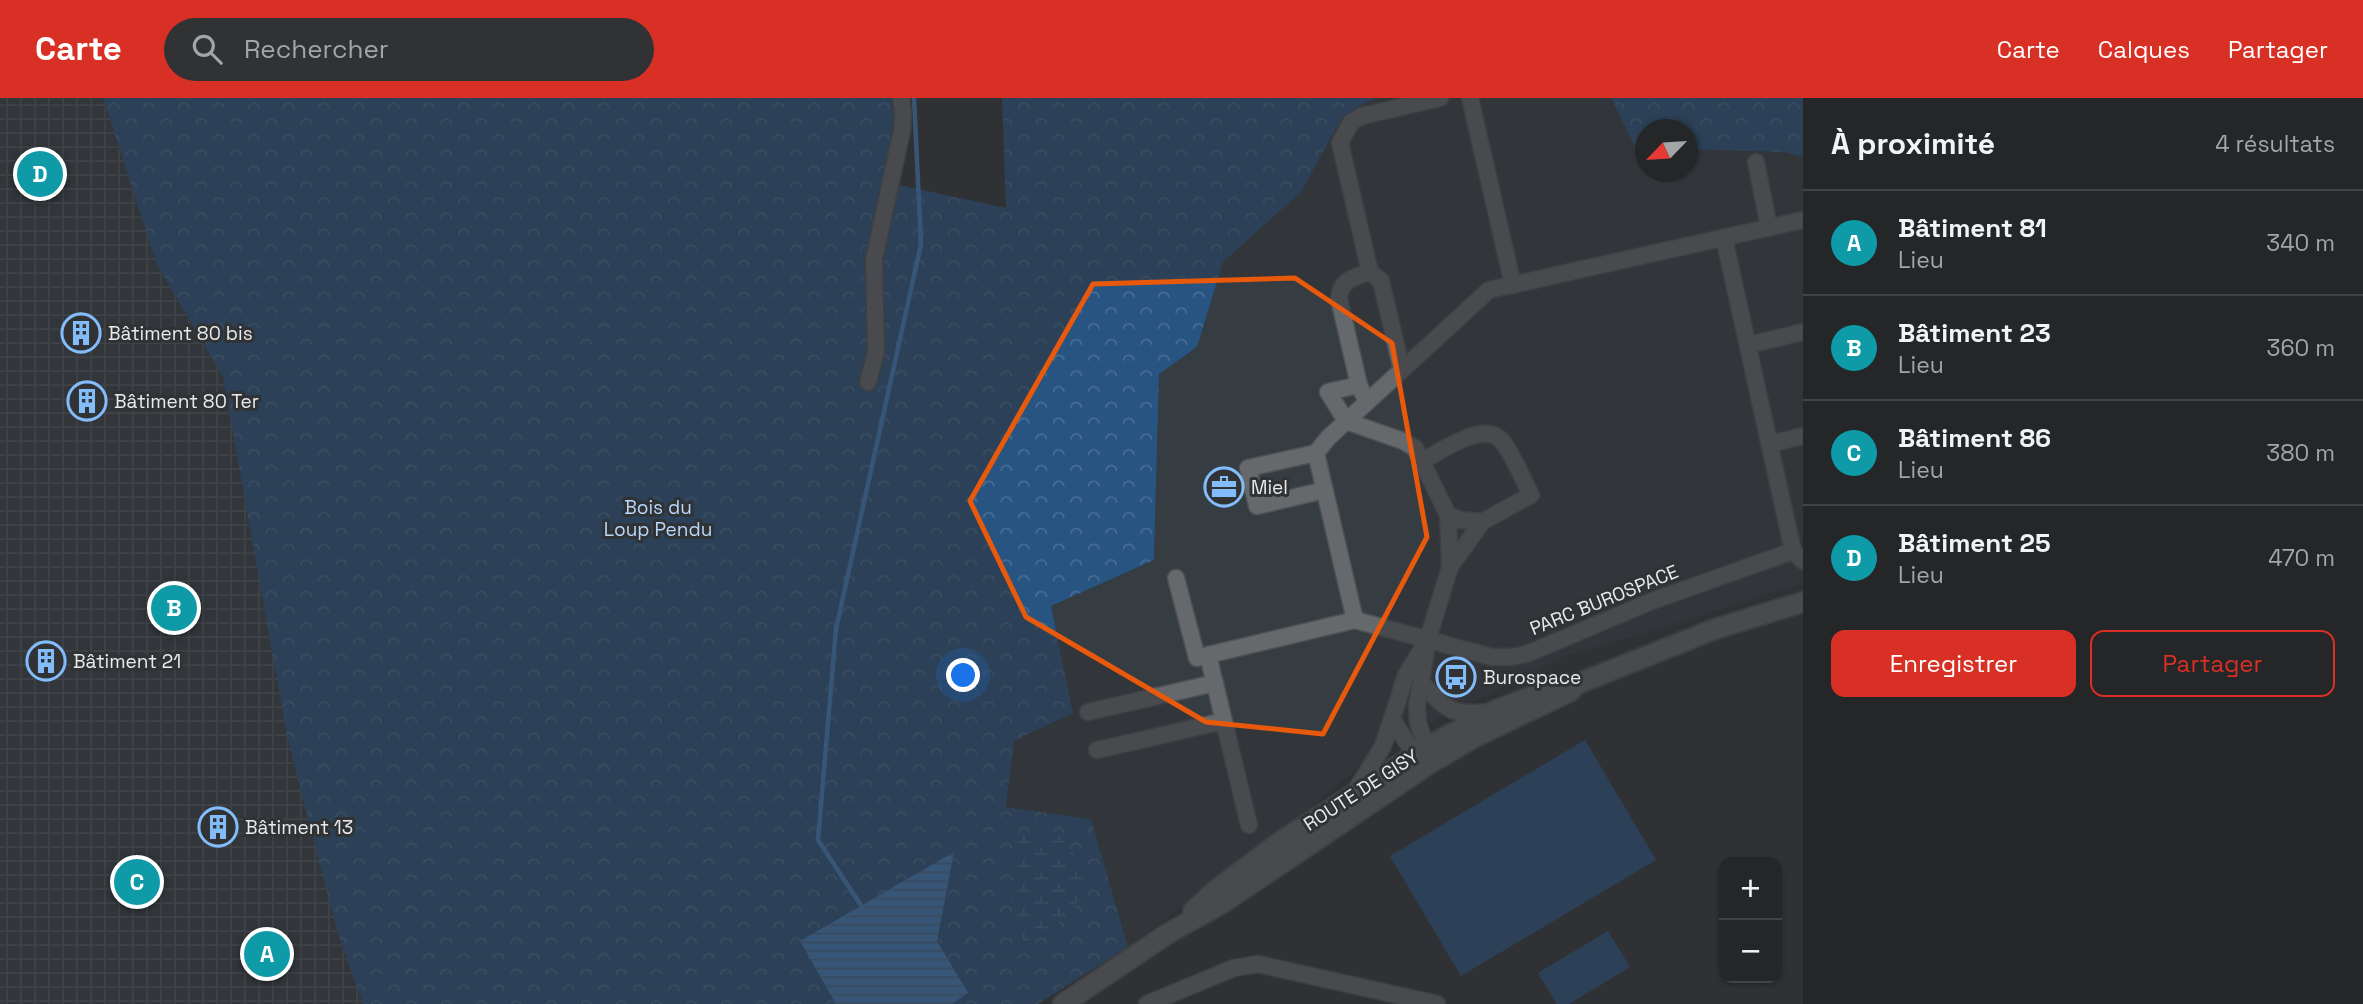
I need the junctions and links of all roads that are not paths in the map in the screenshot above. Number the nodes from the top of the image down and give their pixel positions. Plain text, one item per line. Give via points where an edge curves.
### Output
1 (901, 98) edge
2 (1440, 98) edge
3 (1470, 98) edge
4 (1756, 162) dead end
5 (1803, 220) edge
6 (1769, 228) junction
7 (1724, 238) junction
8 (1370, 272) junction
9 (1513, 285) junction
10 (1803, 332) edge
11 (1748, 345) junction
12 (1402, 370) junction
13 (868, 382) dead end
14 (1359, 385) junction
15 (1367, 402) junction
16 (1346, 421) junction
17 (1803, 436) edge
18 (1770, 444) junction
19 (1316, 453) junction
20 (1422, 461) junction
21 (1325, 490) junction
22 (1448, 515) junction
23 (1482, 522) junction
24 (1798, 556) edge
25 (1450, 567) junction
26 (1176, 578) dead end
27 (1803, 602) edge
28 (1355, 620) junction
29 (1428, 639) junction
30 (1208, 655) junction
31 (1215, 683) junction
32 (1422, 683) junction
33 (1577, 684) junction
34 (1494, 711) junction
35 (1088, 712) dead end
36 (1392, 719) junction
37 (1224, 721) junction
38 (1097, 750) dead end
39 (1425, 755) junction
40 (1354, 793) junction
41 (1249, 824) dead end
42 (1167, 934) junction
43 (1063, 1004) edge
44 (1147, 1004) edge
45 (1437, 1004) edge

1 - 13 street via 902,130 874,259 876,352
2 - 8 street via 1362,116 1351,122 1340,143
3 - 9 street
4 - 6 street
5 - 6 street
6 - 7 street
7 - 9 street
7 - 11 street, PARC BUROSPACE
8 - 12 street via 1381,281
8 - 14 street via 1347,281 1340,292
9 - 12 street via 1489,290
10 - 11 street
11 - 18 street, PARC BUROSPACE
12 - 15 street
14 - 15 street
14 - 16 street via 1328,392
15 - 16 street
16 - 19 street
16 - 20 street via 1410,444
17 - 18 street
18 - 24 street, PARC BUROSPACE
19 - 21 street
19 - 21 street via 1248,468 1257,506
20 - 22 street
20 - 23 street via 1479,432 1501,440 1531,495
21 - 28 street
22 - 23 street
22 - 25 street
23 - 25 street
24 - 29 street, PARC BUROSPACE via 1652,601 1519,656 1492,657
25 - 29 street
26 - 30 street via 1197,658
27 - 33 street, ROUTE DE GISY via 1715,629
28 - 29 street, PARC BUROSPACE
28 - 30 street, PARC BUROSPACE
29 - 32 street
29 - 36 street via 1406,675
30 - 31 street
31 - 35 street
31 - 37 street
32 - 34 street via 1450,711
32 - 39 street via 1417,715
33 - 34 street, ROUTE DE GISY via 1566,683
33 - 39 street, ROUTE DE GISY via 1475,737
34 - 39 street, ROUTE DE GISY
36 - 39 street via 1404,741
36 - 40 street via 1379,755
37 - 38 street
37 - 41 street
39 - 40 street, ROUTE DE GISY
39 - 42 street, ROUTE DE GISY via 1221,904
40 - 42 street, ROUTE DE GISY via 1247,866
42 - 43 street, ROUTE DE GISY
44 - 45 street via 1234,968 1258,964

